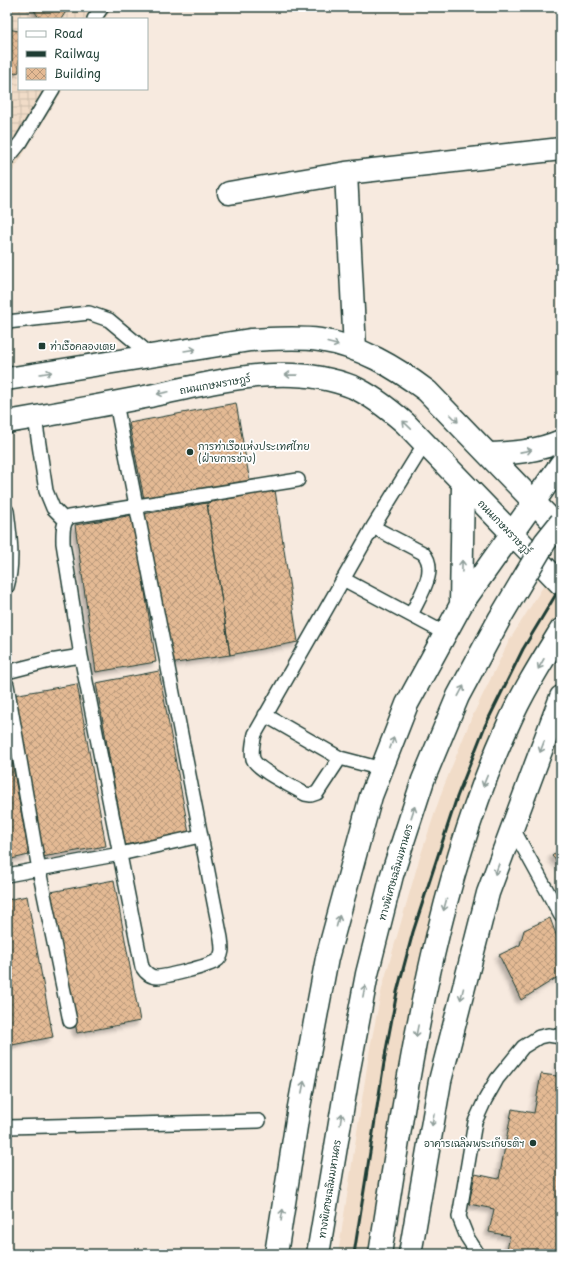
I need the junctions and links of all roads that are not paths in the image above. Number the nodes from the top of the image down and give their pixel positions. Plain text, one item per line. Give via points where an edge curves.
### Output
1 (102, 7) edge
2 (95, 18) edge
3 (51, 90) edge
4 (561, 149) edge
5 (7, 159) edge
6 (346, 173) junction
7 (229, 193) dead end
8 (7, 322) edge
9 (355, 349) junction
10 (152, 356) junction
11 (7, 379) edge
12 (116, 403) junction
13 (35, 418) junction
14 (7, 422) edge
15 (561, 442) edge
16 (425, 443) junction
17 (490, 454) junction
18 (561, 464) edge
19 (298, 480) dead end
20 (463, 484) junction
21 (534, 501) junction
22 (135, 506) junction
23 (7, 511) edge
24 (66, 521) junction
25 (561, 522) edge
26 (373, 527) junction
27 (561, 530) edge
28 (511, 532) junction
29 (343, 579) junction
30 (561, 584) edge
31 (7, 586) edge
32 (461, 605) junction
33 (411, 615) junction
34 (561, 630) edge
35 (446, 634) junction
36 (81, 656) junction
37 (7, 672) edge
38 (7, 685) edge
39 (561, 697) edge
40 (265, 715) junction
41 (340, 758) junction
42 (382, 769) junction
43 (512, 828) junction
44 (200, 836) junction
45 (120, 854) junction
46 (39, 870) junction
47 (7, 875) edge
48 (561, 916) edge
49 (70, 1021) dead end
50 (561, 1037) edge
51 (259, 1121) dead end
52 (7, 1127) edge
53 (410, 1252) edge
54 (276, 1254) edge
55 (318, 1254) edge
56 (380, 1254) edge
57 (478, 1254) edge

1 - 2 lane
3 - 5 lane via 21,142
4 - 6 main road
6 - 7 main road
6 - 9 main road
8 - 10 lane via 89,313 109,320
10 -> 9 main road via 250,340 287,338 321,340
9 -> 17 main road via 404,374 427,391
11 -> 10 main road
12 - 13 main road, ถนนเกษมราษฎร์
16 -> 12 main road, ถนนเกษมราษฎร์ via 384,404 353,387 324,379 294,375 233,379
12 - 22 lane
13 - 14 main road, ถนนเกษมราษฎร์
13 - 24 lane via 46,491 53,508
17 -> 15 main road via 545,448
16 - 20 main road, ถนนเกษมราษฎร์
16 - 26 lane
17 - 21 main road
18 - 21 main road
19 - 22 lane
20 - 28 main road, ถนนเกษมราษฎร์
32 -> 20 main road
21 - 27 main road
21 - 28 main road
22 - 24 lane via 76,515
22 - 44 lane
23 - 31 lane via 10,537
24 - 36 lane via 63,543
55 -> 25 main road, ทางพิเศษเฉลิมมหานคร, bridge via 348,1069 368,974 392,875 423,780 458,696 500,618 545,542
26 - 29 lane
26 - 33 lane via 428,558 428,578
28 - 30 main road, ถนนเกษมราษฎร์
28 - 32 main road
29 - 33 lane
29 - 40 lane
32 - 35 main road
33 - 35 lane
34 -> 56 main road via 508,724 474,809 451,883 430,961
42 -> 35 main road via 408,704
36 - 37 lane
36 - 45 lane
38 - 46 lane
39 -> 43 main road
40 - 41 lane
40 - 41 lane via 255,734 253,760 260,767 305,794 316,793
41 - 42 lane
54 -> 42 main road via 299,1107 327,958 371,796
43 - 48 lane
43 -> 53 main road via 488,893 440,1081
44 - 45 lane
44 - 45 lane via 222,951 217,960 201,967 156,977 146,973 142,967
45 - 46 lane
46 - 47 lane
46 - 49 lane
50 - 57 lane via 539,1037 523,1047 497,1079 475,1122 459,1217 467,1237
51 - 52 lane

